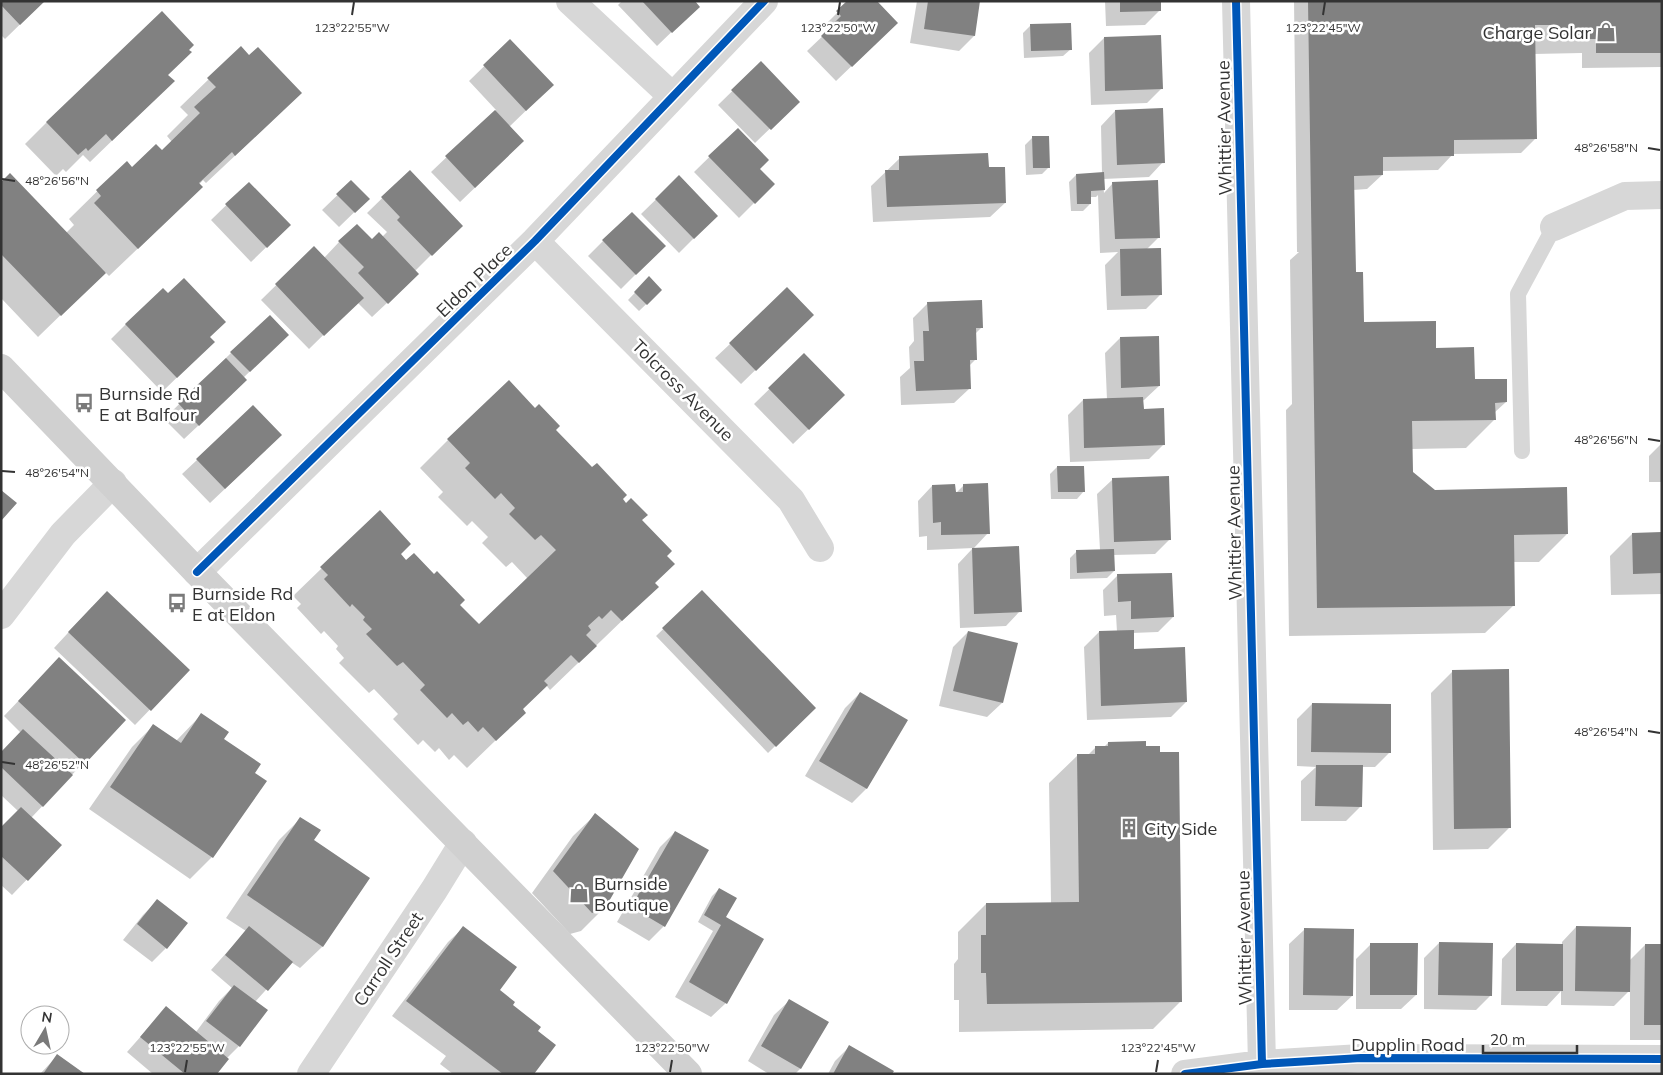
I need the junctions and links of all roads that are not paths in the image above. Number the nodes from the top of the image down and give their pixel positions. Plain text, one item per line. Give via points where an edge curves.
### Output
1 (570, 1) edge
2 (764, 1) edge
3 (1236, 1) edge
4 (672, 96) junction
5 (1662, 195) edge
6 (1554, 228) joint
7 (535, 242) junction
8 (1, 368) edge
9 (1522, 451) dead end
10 (112, 483) junction
11 (820, 548) dead end
12 (197, 572) junction
13 (1, 615) edge
14 (463, 843) junction
15 (1662, 1058) edge
16 (1262, 1064) junction
17 (311, 1074) edge
18 (688, 1074) edge
19 (1185, 1074) edge

1 - 4 street
2 - 4 street, Eldon Place
3 - 16 street, Whittier Avenue
4 - 7 street, Eldon Place
5 - 6 street via 1625,196
6 - 9 lane via 1518,294
7 - 11 street, Tolcross Avenue via 791,500
7 - 12 street, Eldon Place
8 - 10 main road
10 - 12 main road
10 - 13 street via 63,534
12 - 14 main road
14 - 17 street, Carroll Street
14 - 18 main road
15 - 16 street, Dupplin Road via 1361,1058
16 - 19 street, Dupplin Road

